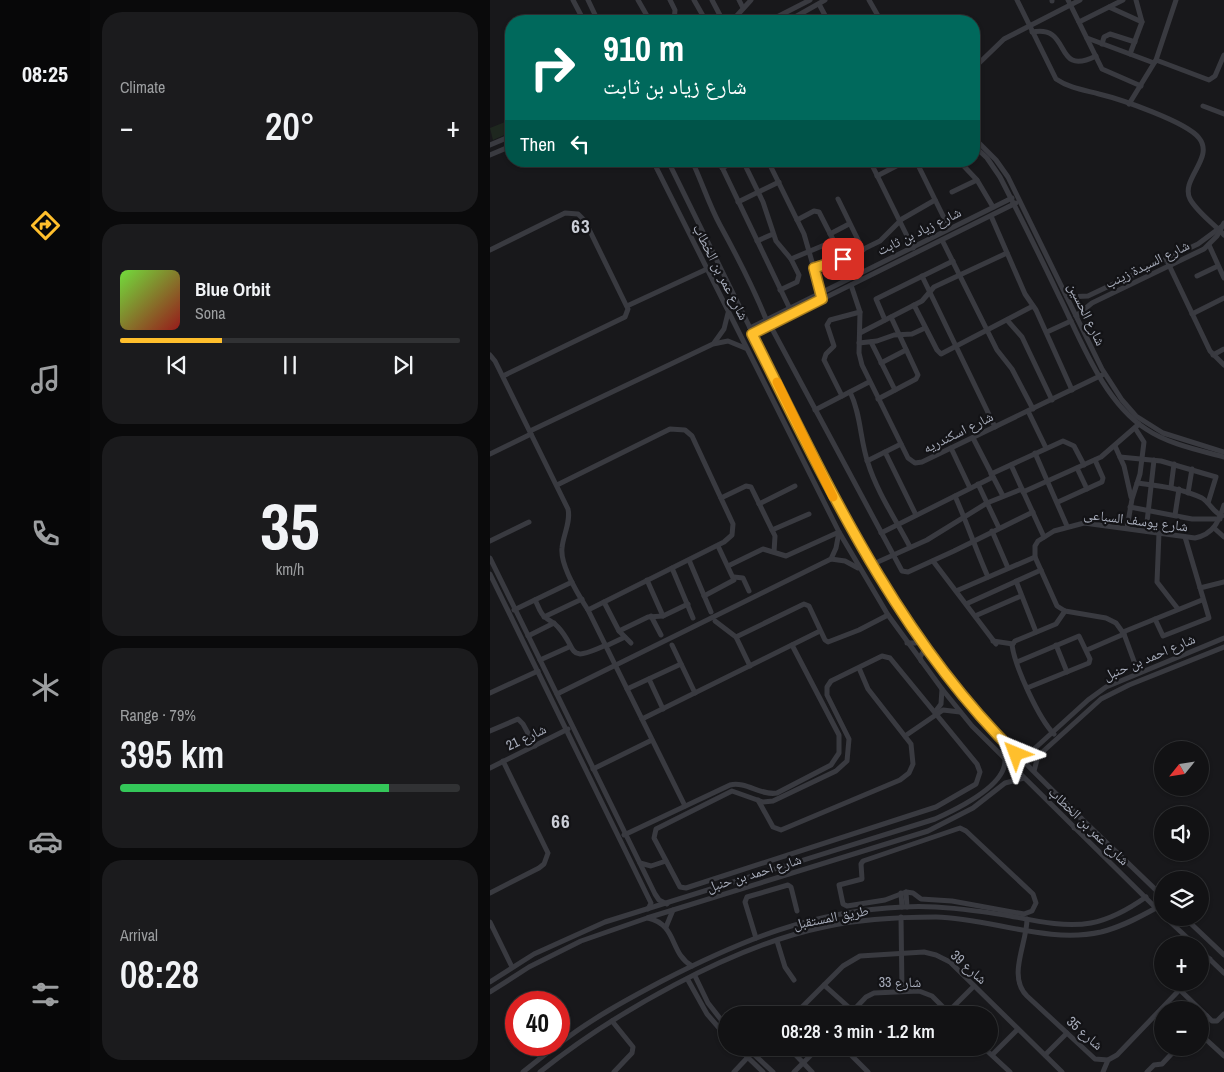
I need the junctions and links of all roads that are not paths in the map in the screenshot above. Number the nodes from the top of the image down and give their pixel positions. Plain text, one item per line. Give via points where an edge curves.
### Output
1 (573, 0) edge
2 (588, 0) edge
3 (638, 0) edge
4 (670, 0) edge
5 (694, 0) edge
6 (712, 0) edge
7 (739, 0) edge
8 (751, 0) edge
9 (810, 0) edge
10 (825, 0) edge
11 (869, 0) edge
12 (1017, 0) edge
13 (1080, 0) edge
14 (1123, 0) edge
15 (1136, 0) edge
16 (1176, 0) edge
17 (1070, 2) edge
18 (819, 4) junction
19 (1109, 7) junction
20 (743, 8) junction
21 (581, 15) edge
22 (595, 15) edge
23 (647, 15) edge
24 (675, 15) edge
25 (703, 15) edge
26 (720, 15) edge
27 (737, 15) edge
28 (786, 15) edge
29 (799, 15) edge
30 (825, 15) edge
31 (877, 15) edge
32 (1079, 22) junction
33 (1142, 22) junction
34 (1029, 25) junction
35 (1032, 32) junction
36 (1087, 38) junction
37 (1135, 42) junction
38 (1102, 44) junction
39 (1130, 54) junction
40 (1096, 56) junction
41 (1224, 57) edge
42 (980, 62) edge
43 (1155, 62) junction
44 (1141, 86) junction
45 (1129, 104) junction
46 (1203, 106) dead end
47 (1224, 114) edge
48 (505, 139) edge
49 (980, 144) edge
50 (490, 145) edge
51 (505, 149) edge
52 (980, 152) edge
53 (490, 155) edge
54 (656, 167) edge
55 (671, 167) edge
56 (695, 167) edge
57 (746, 167) edge
58 (771, 167) edge
59 (872, 167) edge
60 (894, 167) edge
61 (919, 167) edge
62 (965, 167) edge
63 (722, 168) edge
64 (876, 176) junction
65 (977, 180) junction
66 (779, 182) junction
67 (758, 192) junction
68 (952, 192) dead end
69 (1019, 198) junction
70 (838, 199) dead end
71 (935, 200) junction
72 (1013, 201) junction
73 (738, 202) junction
74 (994, 207) junction
75 (992, 216) junction
76 (696, 218) junction
77 (797, 220) junction
78 (899, 221) junction
79 (684, 224) junction
80 (849, 224) junction
81 (949, 228) junction
82 (1222, 229) edge
83 (773, 234) junction
84 (830, 234) junction
85 (942, 240) junction
86 (757, 241) junction
87 (834, 241) junction
88 (1209, 245) junction
89 (912, 246) junction
90 (490, 250) edge
91 (863, 250) junction
92 (809, 252) junction
93 (915, 253) junction
94 (1008, 253) junction
95 (791, 259) junction
96 (843, 259) junction
97 (953, 260) junction
98 (1166, 260) junction
99 (1169, 266) junction
100 (1218, 266) junction
101 (814, 268) junction
102 (707, 269) junction
103 (960, 275) junction
104 (922, 276) junction
105 (1197, 276) dead end
106 (1224, 278) edge
107 (851, 285) junction
108 (780, 290) junction
109 (820, 292) junction
110 (930, 292) junction
111 (1067, 297) junction
112 (1224, 298) edge
113 (822, 299) junction
114 (914, 305) junction
115 (627, 306) junction
116 (1034, 306) junction
117 (789, 307) junction
118 (728, 312) junction
119 (860, 312) junction
120 (1192, 314) junction
121 (1076, 316) junction
122 (888, 318) junction
123 (766, 319) junction
124 (1007, 320) junction
125 (1071, 320) junction
126 (770, 324) junction
127 (925, 328) junction
128 (988, 330) junction
129 (751, 331) junction
130 (1047, 332) junction
131 (860, 333) junction
132 (899, 334) junction
133 (871, 342) junction
134 (859, 343) junction
135 (713, 344) junction
136 (957, 347) junction
137 (1224, 349) edge
138 (747, 350) junction
139 (906, 350) junction
140 (490, 355) edge
141 (1213, 355) junction
142 (882, 363) junction
143 (1224, 365) edge
144 (1102, 375) junction
145 (503, 376) junction
146 (869, 382) junction
147 (895, 390) junction
148 (1072, 390) junction
149 (850, 392) junction
150 (842, 396) junction
151 (878, 399) junction
152 (1052, 400) junction
153 (816, 410) junction
154 (1030, 410) junction
155 (1137, 426) junction
156 (996, 427) junction
157 (531, 432) junction
158 (973, 438) junction
159 (1173, 439) junction
160 (901, 444) junction
161 (1115, 446) junction
162 (951, 448) junction
163 (1046, 448) junction
164 (885, 452) junction
165 (1224, 452) edge
166 (1036, 453) junction
167 (490, 454) edge
168 (1120, 457) junction
169 (1224, 457) edge
170 (1142, 458) junction
171 (1095, 460) junction
172 (1154, 460) junction
173 (815, 461) junction
174 (867, 461) junction
175 (1084, 464) junction
176 (1174, 464) junction
177 (805, 465) junction
178 (1011, 465) junction
179 (1077, 468) junction
180 (1192, 469) junction
181 (820, 471) junction
182 (810, 475) junction
183 (992, 476) junction
184 (1049, 480) junction
185 (1137, 483) junction
186 (978, 484) junction
187 (557, 485) junction
188 (1151, 485) junction
189 (795, 486) dead end
190 (1171, 487) junction
191 (970, 488) junction
192 (1179, 489) junction
193 (1023, 490) junction
194 (1087, 490) junction
195 (1188, 492) junction
196 (955, 496) junction
197 (1003, 496) junction
198 (721, 498) junction
199 (1132, 499) junction
200 (1058, 502) junction
201 (987, 503) junction
202 (1208, 503) junction
203 (760, 504) junction
204 (1224, 505) edge
205 (1130, 507) junction
206 (1148, 510) junction
207 (1033, 512) junction
208 (809, 514) dead end
209 (916, 515) junction
210 (1175, 515) junction
211 (964, 516) junction
212 (1222, 517) edge
213 (529, 522) dead end
214 (898, 524) junction
215 (1067, 526) junction
216 (999, 528) junction
217 (1127, 528) junction
218 (1214, 528) junction
219 (772, 530) junction
220 (992, 531) junction
221 (1146, 531) junction
222 (839, 532) junction
223 (880, 533) junction
224 (1159, 533) junction
225 (1224, 536) edge
226 (1044, 537) junction
227 (1185, 537) junction
228 (490, 541) edge
229 (973, 541) junction
230 (718, 546) junction
231 (910, 547) junction
232 (774, 552) junction
233 (892, 555) junction
234 (1035, 557) junction
235 (490, 558) edge
236 (689, 560) junction
237 (830, 560) junction
238 (933, 561) junction
239 (871, 565) junction
240 (728, 566) junction
241 (672, 568) junction
242 (859, 568) junction
243 (1008, 568) junction
244 (1041, 570) junction
245 (490, 574) edge
246 (988, 577) junction
247 (734, 578) junction
248 (647, 580) junction
249 (572, 582) junction
250 (1016, 582) junction
251 (1224, 582) edge
252 (1200, 588) junction
253 (749, 591) dead end
254 (956, 591) junction
255 (704, 596) junction
256 (1021, 596) junction
257 (582, 599) junction
258 (535, 600) junction
259 (1202, 600) junction
260 (604, 602) junction
261 (688, 604) junction
262 (966, 604) junction
263 (516, 609) junction
264 (1178, 609) junction
265 (588, 610) junction
266 (1065, 611) junction
267 (509, 612) junction
268 (711, 612) dead end
269 (888, 615) junction
270 (652, 616) junction
271 (663, 616) junction
272 (975, 616) junction
273 (544, 617) junction
274 (693, 618) dead end
275 (1155, 619) junction
276 (715, 621) dead end
277 (554, 623) junction
278 (619, 631) junction
279 (820, 631) junction
280 (1036, 632) junction
281 (1124, 633) junction
282 (661, 635) dead end
283 (528, 636) junction
284 (918, 636) junction
285 (625, 637) junction
286 (736, 637) junction
287 (1224, 638) edge
288 (906, 642) junction
289 (1214, 642) junction
290 (631, 643) dead end
291 (792, 644) junction
292 (1013, 644) junction
293 (606, 645) junction
294 (672, 645) dead end
295 (1056, 645) junction
296 (569, 646) junction
297 (1224, 647) edge
298 (1087, 650) junction
299 (1216, 650) junction
300 (931, 655) junction
301 (540, 660) junction
302 (922, 662) junction
303 (1017, 662) junction
304 (681, 664) junction
305 (616, 665) junction
306 (750, 666) junction
307 (859, 668) junction
308 (538, 671) junction
309 (1067, 672) junction
310 (1138, 672) junction
311 (649, 679) junction
312 (1027, 688) junction
313 (627, 689) junction
314 (942, 689) junction
315 (490, 693) edge
316 (695, 693) junction
317 (557, 694) junction
318 (663, 709) junction
319 (960, 712) junction
320 (934, 715) junction
321 (642, 719) junction
322 (572, 727) junction
323 (567, 730) junction
324 (490, 731) edge
325 (1052, 733) junction
326 (905, 736) junction
327 (1058, 738) junction
328 (652, 740) junction
329 (535, 746) junction
330 (1016, 754) junction
331 (1005, 760) junction
332 (503, 761) junction
333 (490, 768) edge
334 (593, 769) junction
335 (1034, 771) junction
336 (1024, 778) junction
337 (758, 800) junction
338 (685, 806) junction
339 (1081, 818) junction
340 (1074, 828) junction
341 (626, 834) junction
342 (1100, 836) junction
343 (619, 837) junction
344 (1092, 845) junction
345 (666, 860) junction
346 (639, 862) junction
347 (654, 866) junction
348 (648, 879) junction
349 (734, 884) junction
350 (1154, 888) edge
351 (736, 890) junction
352 (904, 892) junction
353 (490, 893) edge
354 (655, 894) junction
355 (648, 897) junction
356 (1146, 897) junction
357 (668, 904) junction
358 (1154, 906) edge
359 (904, 907) junction
360 (648, 909) junction
361 (1154, 909) edge
362 (673, 910) junction
363 (797, 911) dead end
364 (647, 918) junction
365 (902, 918) junction
366 (1027, 919) junction
367 (490, 922) edge
368 (605, 922) junction
369 (1175, 926) edge
370 (1193, 926) edge
371 (666, 927) junction
372 (1027, 929) junction
373 (608, 931) junction
374 (1185, 936) edge
375 (756, 938) junction
376 (777, 941) junction
377 (736, 946) junction
378 (901, 952) junction
379 (742, 955) junction
380 (1224, 955) edge
381 (1210, 959) edge
382 (683, 960) junction
383 (692, 966) junction
384 (512, 967) junction
385 (683, 970) junction
386 (1224, 973) edge
387 (695, 976) junction
388 (688, 980) junction
389 (794, 980) dead end
390 (490, 982) edge
391 (824, 985) junction
392 (974, 986) junction
393 (643, 991) junction
394 (902, 991) junction
395 (1179, 991) edge
396 (1181, 991) edge
397 (490, 992) edge
398 (648, 1001) junction
399 (1191, 1001) edge
400 (803, 1006) edge
401 (844, 1006) edge
402 (858, 1006) edge
403 (941, 1006) edge
404 (957, 1006) edge
405 (1224, 1014) edge
406 (718, 1016) edge
407 (1209, 1018) edge
408 (612, 1021) junction
409 (718, 1027) edge
410 (1018, 1029) junction
411 (1067, 1033) junction
412 (570, 1036) edge
413 (1209, 1042) edge
414 (998, 1049) edge
415 (1045, 1055) junction
416 (543, 1056) edge
417 (755, 1056) edge
418 (796, 1056) edge
419 (810, 1056) edge
420 (852, 1056) edge
421 (993, 1056) edge
422 (1170, 1056) edge
423 (1224, 1056) edge
424 (748, 1058) joint
425 (1108, 1060) junction
426 (803, 1063) junction
427 (523, 1072) edge
428 (540, 1072) edge
429 (614, 1072) edge
430 (734, 1072) edge
431 (763, 1072) edge
432 (773, 1072) edge
433 (794, 1072) edge
434 (812, 1072) edge
435 (868, 1072) edge
436 (1010, 1072) edge
437 (1062, 1072) edge
438 (1104, 1072) edge
439 (1147, 1072) edge

1 - 21 street
2 - 22 street
3 - 23 street
4 - 24 street
5 - 25 street
6 - 26 street
7 - 20 street
8 - 20 street
9 - 28 street
10 - 18 street
11 - 31 street
12 - 34 street
13 - 17 street
14 - 19 street
15 - 33 street
16 - 43 street
17 - 32 street
17 - 34 street
18 - 29 street
18 - 30 street
19 - 32 street
19 - 33 street
20 - 27 street
32 - 36 street
33 - 37 street
34 - 35 street
34 - 42 street via 999,44
35 - 40 street via 1046,30 1054,35 1065,55 1072,60 1080,62
35 - 45 street via 1056,79
36 - 38 street
36 - 40 street
37 - 38 street via 1110,34 1104,37
37 - 39 street
38 - 39 street
39 - 43 street
40 - 44 street via 1104,71
41 - 43 street via 1216,76 1209,80
43 - 44 street
44 - 45 street
45 - 82 street via 1171,120 1198,136 1202,156 1189,195
46 - 47 street
48 - 50 street
49 - 69 street, شارع الحسين via 996,160
51 - 53 street
52 - 72 street, شارع الحسين via 994,167
54 - 79 street, شارع عمر بن الخطاب
55 - 76 street, شارع عمر بن الخطاب
56 - 123 street
57 - 67 street
58 - 66 street
59 - 64 street
60 - 64 street
61 - 71 street
62 - 65 street
63 - 73 street
64 - 78 street
65 - 68 street
65 - 74 street
66 - 67 street
66 - 77 street
67 - 73 street
67 - 83 street
69 - 72 street, شارع زياد بن ثابت
69 - 111 street, شارع الحسين
70 - 80 street
71 - 78 street
71 - 81 street
72 - 74 street, شارع زياد بن ثابت
72 - 75 street, شارع زياد بن ثابت
72 - 125 street, شارع الحسين
73 - 86 street
74 - 81 street, شارع زياد بن ثابت
75 - 85 street, شارع زياد بن ثابت
75 - 94 street
76 - 79 street
76 - 129 street, شارع عمر بن الخطاب
77 - 84 street via 814,211 819,212
77 - 92 street
78 - 89 street
78 - 91 street via 886,237
79 - 102 street, شارع عمر بن الخطاب
80 - 84 street
80 - 91 street
81 - 89 street, شارع زياد بن ثابت
82 - 88 street, شارع السيدة زينب
82 - 98 street, شارع السيدة زينب
83 - 86 street
83 - 95 street
84 - 87 street
85 - 93 street, شارع زياد بن ثابت
85 - 97 street
86 - 108 street
87 - 92 street
87 - 96 street
88 - 99 street, شارع السيدة زينب
88 - 100 street
89 - 93 street
89 - 109 street, شارع زياد بن ثابت
90 - 115 street via 565,213 578,214 585,220
91 - 96 street
92 - 95 street
92 - 101 street
93 - 107 street, شارع زياد بن ثابت
94 - 103 street
94 - 116 street
95 - 108 street via 799,280
96 - 101 street
97 - 103 street
97 - 104 street
98 - 99 street
98 - 111 street, شارع السيدة زينب via 1088,296
99 - 120 street
99 - 121 street, شارع السيدة زينب via 1092,303
100 - 105 street
100 - 106 street
101 - 109 street
102 - 115 street
102 - 118 street, شارع عمر بن الخطاب
103 - 110 street
103 - 128 street
104 - 110 street
104 - 122 street via 876,299
107 - 113 street, شارع زياد بن ثابت
107 - 119 street, شارع اسكندريه
108 - 117 street
109 - 113 street
109 - 117 street, شارع زياد بن ثابت
110 - 114 street
110 - 136 street
111 - 121 street, شارع الحسين
112 - 120 street
113 - 126 street, شارع زياد بن ثابت
114 - 122 street
114 - 127 street
115 - 145 street via 625,317
116 - 124 street
116 - 130 street
117 - 123 street, شارع زياد بن ثابت
118 - 135 street via 724,329
118 - 138 street, شارع عمر بن الخطاب
119 - 131 street, شارع اسكندريه
119 - 150 street via 830,320 827,325 834,346 824,360
120 - 141 street
121 - 144 street, شارع الحسين
122 - 131 street
122 - 132 street
123 - 129 street, شارع زياد بن ثابت
124 - 128 street
124 - 152 street via 1022,338
125 - 130 street
125 - 144 street, شارع الحسين
126 - 129 street, شارع زياد بن ثابت
126 - 153 street
127 - 132 street via 912,334
127 - 136 street via 938,352 944,354
128 - 136 street
128 - 154 street via 1012,369
129 - 173 street, شارع عمر بن الخطاب
130 - 148 street
131 - 134 street, شارع اسكندريه
132 - 133 street
132 - 139 street
133 - 134 street
133 - 142 street
134 - 146 street, شارع اسكندريه via 860,359
135 - 138 street via 733,342
135 - 157 street
136 - 156 street
137 - 141 street
138 - 177 street, شارع عمر بن الخطاب
139 - 142 street
139 - 147 street via 918,375
140 - 145 street
141 - 143 street
142 - 147 street
144 - 148 street, شارع اسكندريه
144 - 155 street, شارع الحسين via 1117,403
144 - 159 street, شارع الحسين via 1136,416
145 - 157 street
146 - 149 street
146 - 151 street, شارع اسكندريه
147 - 151 street
148 - 152 street, شارع اسكندريه
149 - 150 street
149 - 174 street
150 - 153 street
151 - 160 street, شارع اسكندريه
152 - 154 street, شارع اسكندريه
153 - 223 street
154 - 156 street, شارع اسكندريه
154 - 163 street
155 - 159 street, شارع الحسين
155 - 161 street
155 - 170 street via 1144,442
156 - 158 street, شارع اسكندريه
157 - 167 street
157 - 187 street
158 - 162 street, شارع اسكندريه
158 - 183 street
159 - 165 street, شارع الحسين
159 - 169 street, شارع الحسين
160 - 162 street, شارع اسكندريه via 908,458 918,463
160 - 164 street
161 - 168 street
161 - 171 street
162 - 191 street
163 - 166 street
163 - 175 street via 1059,442 1071,443
164 - 174 street
164 - 209 street
166 - 178 street
166 - 184 street
168 - 170 street
168 - 199 street
170 - 172 street
170 - 185 street
171 - 175 street
171 - 194 street via 1103,480
172 - 176 street
172 - 188 street
173 - 177 street
173 - 181 street, شارع عمر بن الخطاب
174 - 214 street
175 - 179 street
176 - 180 street
176 - 190 street
177 - 182 street, شارع عمر بن الخطاب
178 - 183 street
178 - 193 street
179 - 184 street
179 - 194 street
180 - 195 street
180 - 202 street via 1216,477
181 - 182 street
181 - 239 street, شارع عمر بن الخطاب
182 - 222 street, شارع عمر بن الخطاب
183 - 186 street
183 - 197 street
184 - 193 street
184 - 200 street
185 - 188 street
185 - 199 street
186 - 191 street
186 - 201 street
187 - 198 street via 680,428 692,436
187 - 249 street via 569,513 561,552
188 - 190 street
188 - 206 street
189 - 203 street
190 - 192 street
191 - 196 street
192 - 195 street
192 - 210 street
193 - 197 street
193 - 207 street
194 - 200 street
195 - 202 street
196 - 209 street
196 - 211 street
197 - 201 street
198 - 203 street via 748,485
198 - 230 street via 733,527 730,538
199 - 205 street
200 - 215 street
201 - 211 street
201 - 216 street
202 - 212 street
203 - 219 street
204 - 212 street
205 - 206 street
205 - 217 street
206 - 210 street
206 - 221 street
207 - 216 street
207 - 226 street
208 - 219 street
209 - 214 street
210 - 212 street via 1192,519
211 - 229 street
211 - 231 street
212 - 218 street
213 - 228 street
214 - 223 street
214 - 231 street
215 - 217 street, شارع يوسف السباعى via 1089,523
215 - 226 street, شارع يوسف السباعى
216 - 220 street
217 - 221 street, شارع يوسف السباعى
218 - 225 street
218 - 227 street, شارع يوسف السباعى via 1201,536
219 - 232 street via 776,540
220 - 229 street
220 - 243 street
221 - 224 street, شارع يوسف السباعى
222 - 232 street via 786,556
222 - 237 street
222 - 242 street, شارع عمر بن الخطاب
223 - 233 street
224 - 227 street, شارع يوسف السباعى
224 - 264 street via 1157,582
226 - 234 street via 1035,546
227 - 252 street
229 - 238 street
229 - 246 street
230 - 236 street
230 - 240 street
231 - 233 street
232 - 240 street via 762,549
233 - 238 street via 905,572
233 - 239 street
234 - 243 street
234 - 244 street
235 - 263 street
236 - 241 street
236 - 255 street
237 - 242 street via 845,561
237 - 305 street
238 - 254 street
239 - 284 street, شارع عمر بن الخطاب
240 - 247 street
241 - 248 street
241 - 261 street
242 - 269 street, شارع عمر بن الخطاب
243 - 246 street
244 - 250 street
244 - 266 street via 1054,602
245 - 267 street
246 - 254 street
247 - 253 street via 742,578
247 - 255 street
248 - 260 street
248 - 271 street
249 - 257 street
249 - 258 street
250 - 256 street
250 - 262 street
251 - 252 street
252 - 259 street
254 - 262 street
255 - 268 street
256 - 272 street
256 - 280 street
257 - 265 street
257 - 273 street
258 - 263 street
258 - 273 street
259 - 264 street
259 - 275 street via 1209,618 1163,636
260 - 265 street
260 - 278 street
261 - 271 street
261 - 274 street
262 - 272 street
263 - 267 street
263 - 283 street
264 - 275 street
265 - 293 street
266 - 280 street via 1058,622
266 - 281 street via 1106,618 1116,623
267 - 308 street
269 - 279 street via 830,642
269 - 288 street, شارع عمر بن الخطاب
270 - 271 street
270 - 278 street
270 - 282 street
272 - 292 street via 995,643
273 - 277 street
275 - 281 street
276 - 286 street
277 - 283 street
277 - 296 street
278 - 285 street
279 - 286 street via 809,606 804,604
279 - 291 street
280 - 292 street
281 - 298 street
281 - 310 street
283 - 301 street
284 - 288 street via 916,643
284 - 300 street, شارع عمر بن الخطاب
285 - 290 street
285 - 293 street
286 - 306 street
287 - 289 street, شارع احمد بن حنبل
288 - 302 street, شارع عمر بن الخطاب
289 - 299 street
289 - 310 street, شارع احمد بن حنبل
291 - 306 street
291 - 338 street via 839,735 840,749 835,762 777,793 733,784
292 - 303 street
293 - 296 street via 582,654
293 - 305 street
294 - 304 street
295 - 298 street via 1079,636
295 - 303 street
295 - 309 street
296 - 301 street
297 - 299 street, شارع احمد بن حنبل
298 - 309 street via 1090,662
299 - 327 street, شارع احمد بن حنبل via 1110,694
300 - 302 street via 921,654
300 - 330 street, شارع عمر بن الخطاب
301 - 317 street
302 - 314 street, شارع عمر بن الخطاب
303 - 312 street
304 - 311 street
304 - 316 street
305 - 313 street
305 - 317 street
306 - 316 street
307 - 320 street via 882,656 889,657
307 - 326 street via 868,689
307 - 337 street via 831,682 826,690 849,739 846,763 773,801
308 - 315 street
308 - 323 street
309 - 312 street
310 - 325 street, شارع احمد بن حنبل via 1096,694
311 - 313 street
311 - 318 street
312 - 325 street
313 - 321 street
314 - 319 street, شارع عمر بن الخطاب
314 - 320 street via 941,704
316 - 318 street
317 - 322 street
318 - 321 street
319 - 320 street via 946,709
319 - 331 street, شارع عمر بن الخطاب
320 - 326 street
320 - 345 street via 979,768 976,784 956,798 684,888 678,885
321 - 328 street
322 - 323 street, شارع 21
322 - 334 street
323 - 329 street, شارع 21
323 - 343 street
324 - 329 street via 518,719
325 - 327 street
325 - 330 street, شارع احمد بن حنبل via 1033,750 1024,755
326 - 337 street via 911,744 914,759 909,773 900,780 781,830 773,827
327 - 335 street, شارع احمد بن حنبل via 1038,756
328 - 334 street
328 - 338 street
329 - 332 street, شارع 21
330 - 335 street, شارع عمر بن الخطاب
331 - 336 street, شارع عمر بن الخطاب
331 - 349 street, شارع احمد بن حنبل via 999,778 960,806 935,819
332 - 333 street, شارع 21
332 - 353 street via 548,853 544,864
334 - 341 street
335 - 339 street, شارع عمر بن الخطاب
336 - 340 street, شارع عمر بن الخطاب
336 - 351 street, شارع احمد بن حنبل via 1005,784 973,808 928,830
337 - 345 street via 732,791 659,827 654,838
338 - 341 street
339 - 340 street via 1081,827
339 - 342 street, شارع عمر بن الخطاب
340 - 344 street, شارع عمر بن الخطاب
341 - 343 street
341 - 346 street
342 - 344 street via 1094,836
342 - 350 street, شارع عمر بن الخطاب
343 - 355 street
344 - 356 street, شارع عمر بن الخطاب
345 - 347 street
346 - 347 street
346 - 348 street
347 - 348 street
348 - 354 street
349 - 351 street
349 - 357 street, شارع احمد بن حنبل
351 - 362 street, شارع احمد بن حنبل
352 - 352 street via 885,900 846,906 839,887 862,878 863,861 960,828 1034,894 1036,903 1032,911 1024,914 952,901 920,899 913,893
352 - 359 street
354 - 355 street
354 - 357 street
355 - 360 street via 651,903
356 - 358 street, شارع عمر بن الخطاب
356 - 366 street, طريق المستقبل via 1116,915 1091,923
357 - 360 street, شارع احمد بن حنبل
359 - 366 street, طريق المستقبل via 954,909
359 - 375 street, طريق المستقبل via 823,916
360 - 368 street, شارع احمد بن حنبل
361 - 372 street, طريق المستقبل via 1094,933 1064,935
362 - 364 street, شارع احمد بن حنبل
362 - 371 street
363 - 375 street via 788,885 748,897 745,902
364 - 371 street
364 - 373 street, شارع احمد بن حنبل
365 - 372 street, طريق المستقبل via 938,917
365 - 376 street, طريق المستقبل via 822,927
365 - 378 street
366 - 372 street, شارع 35
367 - 384 street
368 - 373 street
368 - 384 street, شارع احمد بن حنبل
369 - 374 street
370 - 380 street
371 - 382 street
372 - 411 street, شارع 35 via 1018,972 1020,987
373 - 397 street, شارع احمد بن حنبل via 554,953
375 - 377 street, طريق المستقبل
376 - 379 street, طريق المستقبل
376 - 389 street via 785,967
377 - 379 street
377 - 383 street, طريق المستقبل
378 - 391 street, شارع 39 via 856,957
378 - 392 street, شارع 39 via 924,952 941,957
378 - 394 street
379 - 387 street, طريق المستقبل
381 - 386 street
382 - 383 street
382 - 385 street
383 - 385 street, طريق المستقبل
384 - 390 street, شارع احمد بن حنبل
385 - 393 street, طريق المستقبل
387 - 388 street, طريق المستقبل
387 - 406 street
388 - 398 street, طريق المستقبل
388 - 409 street
391 - 400 street, شارع 39
391 - 401 street
392 - 404 street
392 - 410 street, شارع 39
393 - 398 street
393 - 412 street, طريق المستقبل
394 - 402 street, شارع 33 via 874,993
394 - 403 street, شارع 33 via 927,993
395 - 425 street, شارع 35 via 1118,1055
396 - 399 street
398 - 408 street, طريق المستقبل
405 - 407 street via 1215,1022
408 - 428 street, طريق المستقبل
408 - 429 street via 633,1047 632,1053
410 - 414 street
410 - 415 street, شارع 39
411 - 415 street
411 - 425 street, شارع 35 via 1095,1059
413 - 423 street
415 - 437 street, شارع 39
416 - 427 street, طريق المستقبل
417 - 432 street
418 - 426 street
419 - 426 street
420 - 435 street
421 - 436 street
422 - 439 street
424 - 430 street
424 - 431 street
425 - 438 street
426 - 433 street
426 - 434 street

